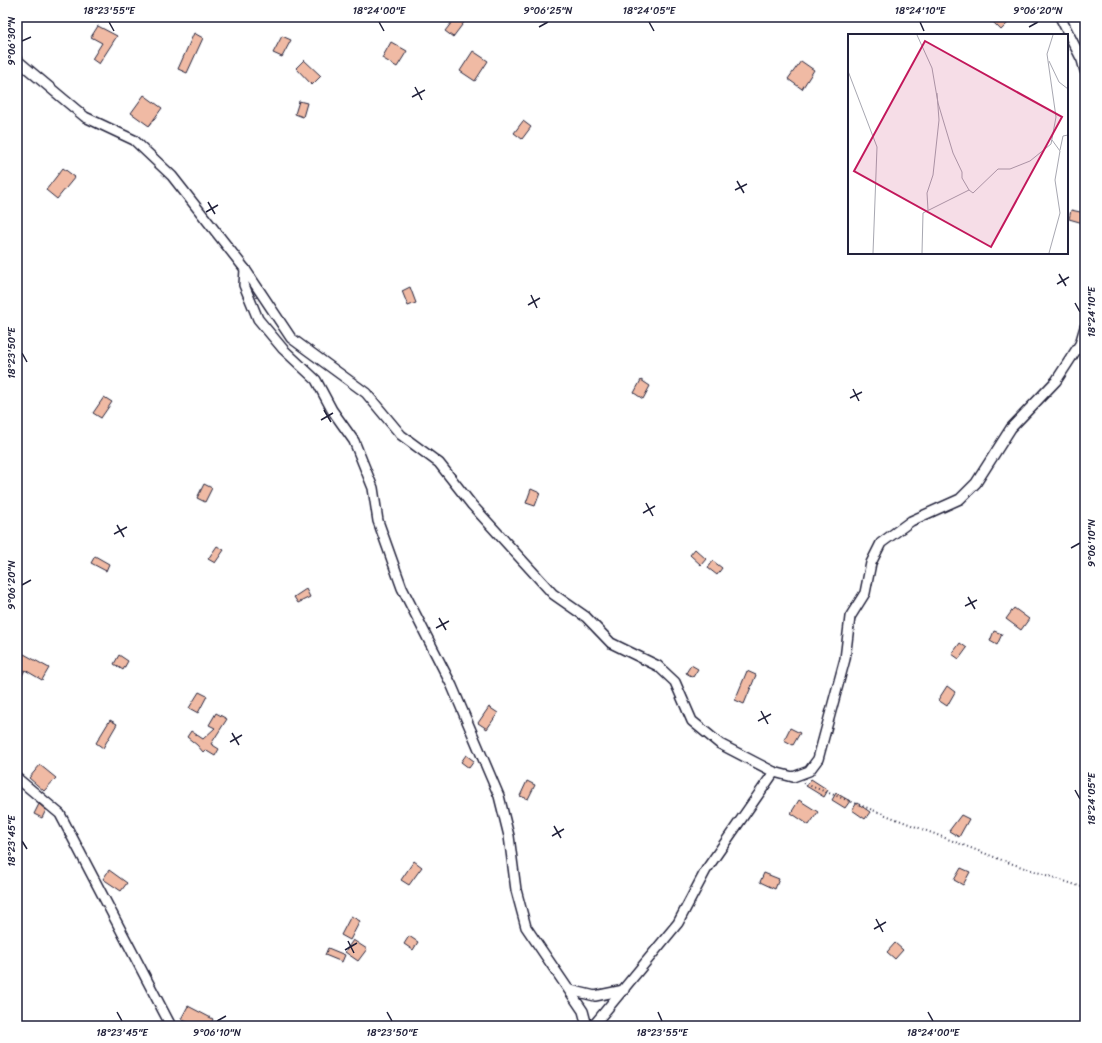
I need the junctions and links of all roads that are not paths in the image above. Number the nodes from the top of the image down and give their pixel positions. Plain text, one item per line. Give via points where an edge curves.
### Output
1 (1060, 17) edge
2 (17, 60) edge
3 (1085, 70) edge
4 (245, 269) junction
5 (1085, 328) edge
6 (774, 772) junction
7 (17, 778) edge
8 (570, 990) junction
9 (624, 990) junction
10 (170, 1026) edge
11 (588, 1026) edge
12 (593, 1026) edge

1 - 3 street
2 - 4 street via 85,117 134,140 172,176
4 - 6 street via 291,338 366,393 401,435 439,463 472,505 553,594 586,617 611,643 658,666 675,682 692,720 720,744
4 - 8 street via 244,285 258,319 316,380 332,410 354,441 373,488 378,522 402,588 452,686 499,796 509,836 516,890 526,927
5 - 6 street via 1080,344 1056,381 1012,428 976,483 960,499 911,521 881,543 871,563 865,593 850,617 845,659 818,759 809,771 793,777
6 - 9 street via 706,870 678,924
7 - 10 street via 60,814
8 - 9 street via 595,996
8 - 11 street via 583,1011
9 - 12 street

